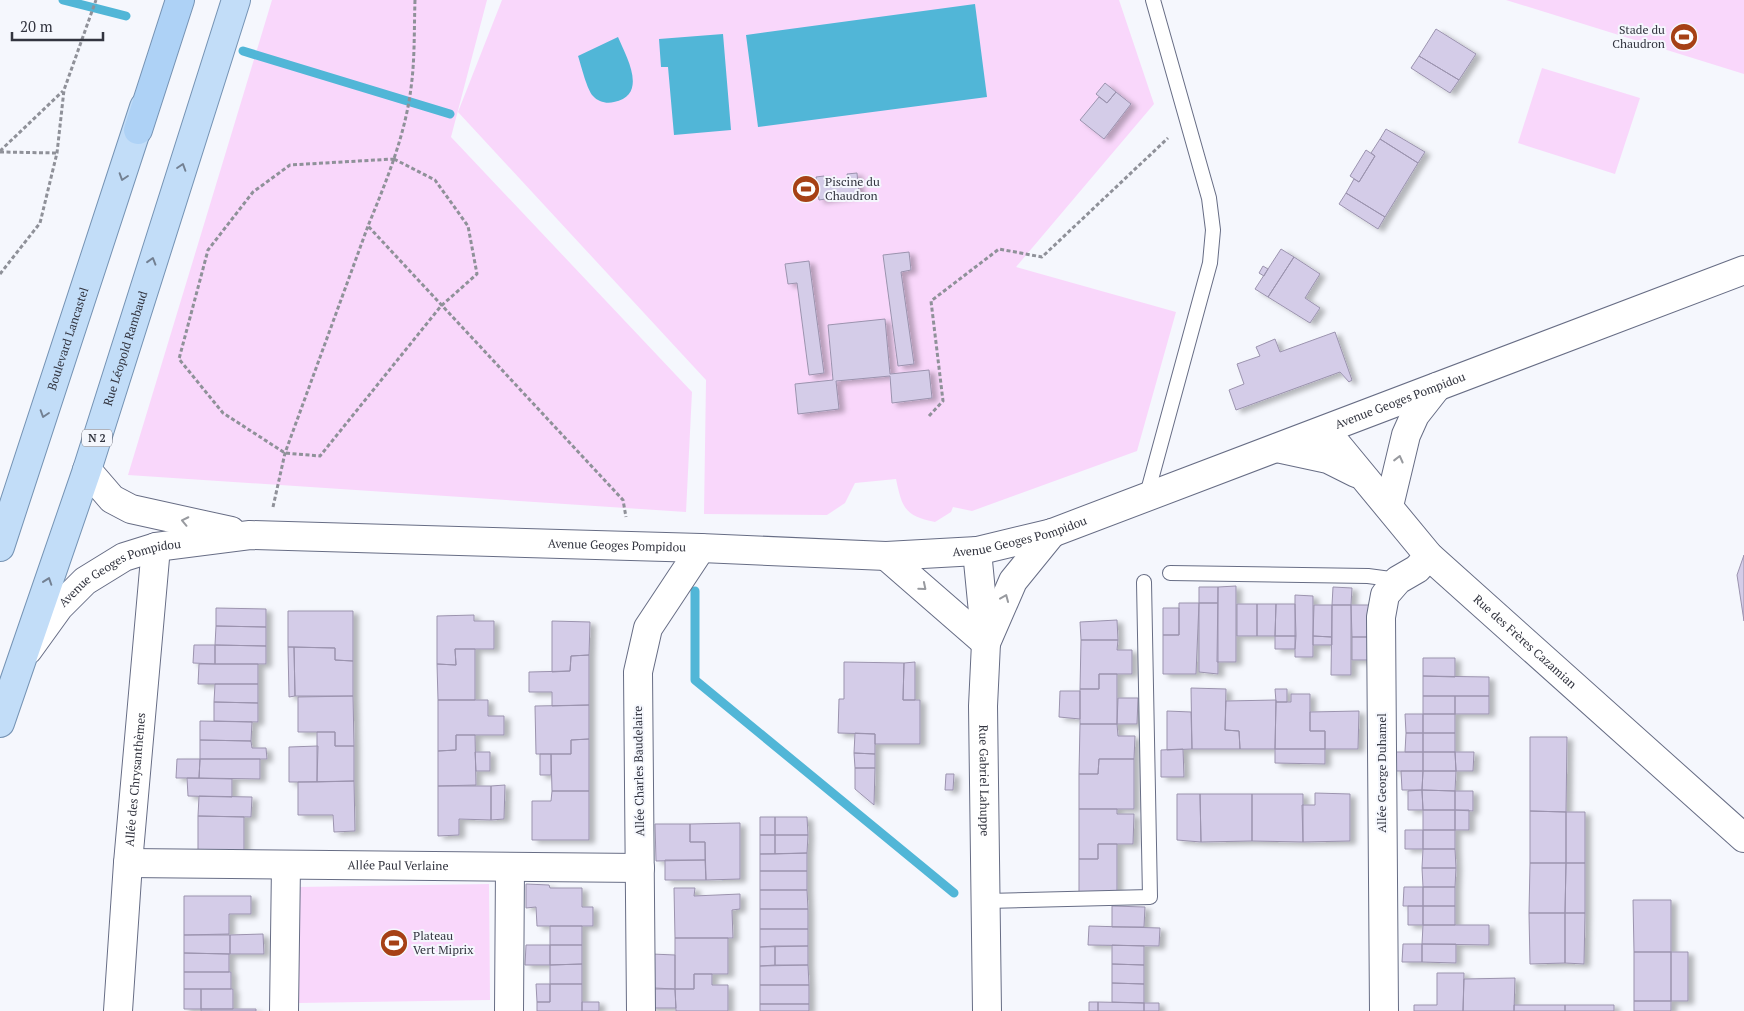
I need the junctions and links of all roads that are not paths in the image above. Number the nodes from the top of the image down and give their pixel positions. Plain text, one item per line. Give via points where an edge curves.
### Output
1 (171, 0) edge
2 (180, 0) edge
3 (236, 0) edge
4 (1153, 0) edge
5 (138, 130) junction
6 (1744, 270) edge
7 (1437, 387) junction
8 (1325, 430) junction
9 (1277, 448) junction
10 (87, 470) junction
11 (1363, 477) junction
12 (1146, 498) junction
13 (1389, 506) junction
14 (1052, 533) junction
15 (259, 535) junction
16 (0, 547) edge
17 (156, 547) junction
18 (701, 548) junction
19 (977, 551) junction
20 (886, 556) junction
21 (1429, 556) junction
22 (1170, 573) dead end
23 (1398, 580) junction
24 (1144, 582) dead end
25 (986, 643) junction
26 (20, 660) junction
27 (0, 722) edge
28 (1744, 838) edge
29 (128, 863) junction
30 (286, 865) junction
31 (510, 867) junction
32 (640, 868) junction
33 (986, 901) junction
34 (118, 1011) edge
35 (284, 1011) edge
36 (509, 1011) edge
37 (641, 1011) edge
38 (987, 1011) edge
39 (1384, 1011) edge

1 - 5 main road, Boulevard Lancastel
2 - 5 highway
10 -> 3 main road, Rue Léopold Rambaud / N 2
4 - 12 lane via 1209,198 1213,230 1210,263
5 -> 16 main road, Boulevard Lancastel
6 - 7 street, Avenue Geoges Pompidou
7 - 8 street, Avenue Geoges Pompidou
13 -> 7 street via 1406,435 1415,415
8 - 9 street, Avenue Geoges Pompidou
8 - 11 street, Rue des Frères Cazamian
9 - 11 street via 1328,459
9 - 12 street, Avenue Geoges Pompidou
15 -> 10 street, Avenue Geoges Pompidou via 132,509 112,499
26 -> 10 main road, Rue Léopold Rambaud / N 2
11 - 13 street, Rue des Frères Cazamian
12 - 14 street, Avenue Geoges Pompidou
13 - 21 street, Rue des Frères Cazamian
14 - 19 street, Avenue Geoges Pompidou
25 -> 14 street via 1013,581
15 - 17 street, Avenue Geoges Pompidou
15 - 18 street, Avenue Geoges Pompidou
17 - 26 street, Avenue Geoges Pompidou via 124,556 86,581 59,607
17 - 29 street, Allée des Chrysanthèmes
18 - 20 street, Avenue Geoges Pompidou
18 - 32 street, Allée Charles Baudelaire via 648,628 638,672
19 - 20 street, Avenue Geoges Pompidou
19 - 25 street, Rue Gabriel Lahuppe
20 -> 25 street
21 - 23 street, Allée George Duhamel via 1417,570
21 - 28 street, Rue des Frères Cazamian
22 - 23 lane via 1368,576
23 - 39 street, Allée George Duhamel via 1385,595 1381,617
24 - 33 lane via 1150,897
25 - 33 street, Rue Gabriel Lahuppe via 983,706
26 - 27 main road, Rue Léopold Rambaud / N 2
29 - 30 street, Allée Paul Verlaine
29 - 34 street, Allée des Chrysanthèmes
30 - 31 street, Allée Paul Verlaine
30 - 35 street
31 - 32 street, Allée Paul Verlaine
31 - 36 street
32 - 37 street, Allée Charles Baudelaire
33 - 38 street, Rue Gabriel Lahuppe

